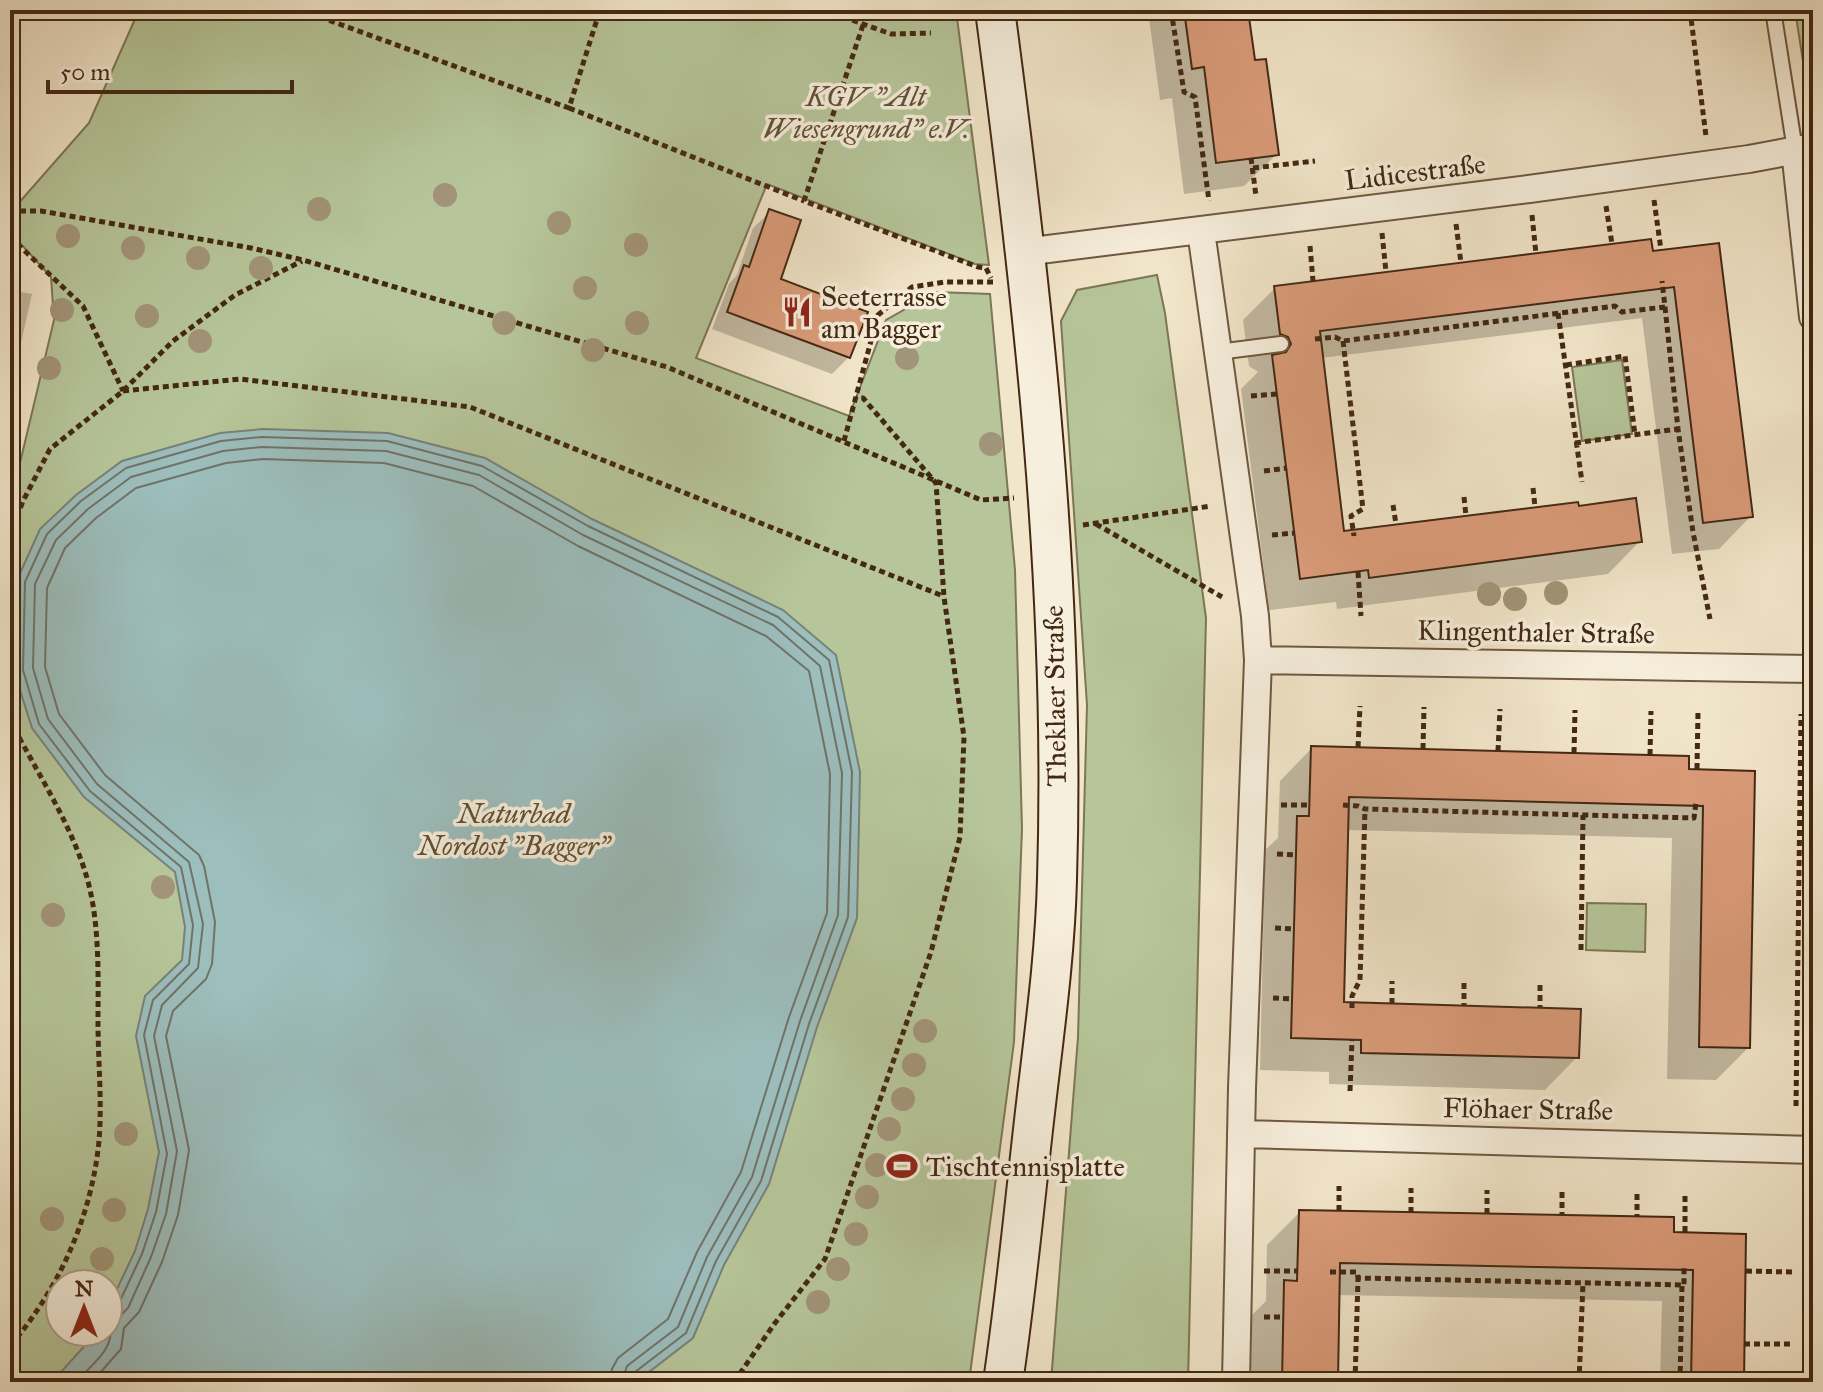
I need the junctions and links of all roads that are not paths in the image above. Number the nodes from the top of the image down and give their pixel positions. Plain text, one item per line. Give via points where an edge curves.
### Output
1 (995, 10) edge
2 (1773, 10) edge
3 (1804, 149) edge
4 (1207, 230) junction
5 (1014, 271) junction
6 (1813, 317) edge
7 (1281, 344) dead end
8 (1218, 352) junction
9 (1258, 660) junction
10 (1813, 669) edge
11 (1241, 1134) junction
12 (1813, 1150) edge
13 (1003, 1382) edge
14 (1236, 1382) edge

1 - 5 main road, Theklaer Straße
2 - 3 lane
3 - 4 street, Lidicestraße
3 - 6 street
4 - 5 street, Lidicestraße
4 - 8 street
5 - 13 main road, Theklaer Straße via 1049,512 1057,881
7 - 8 lane
8 - 9 street
9 - 10 street, Klingenthaler Straße
9 - 11 street
11 - 12 street, Flöhaer Straße
11 - 14 street

